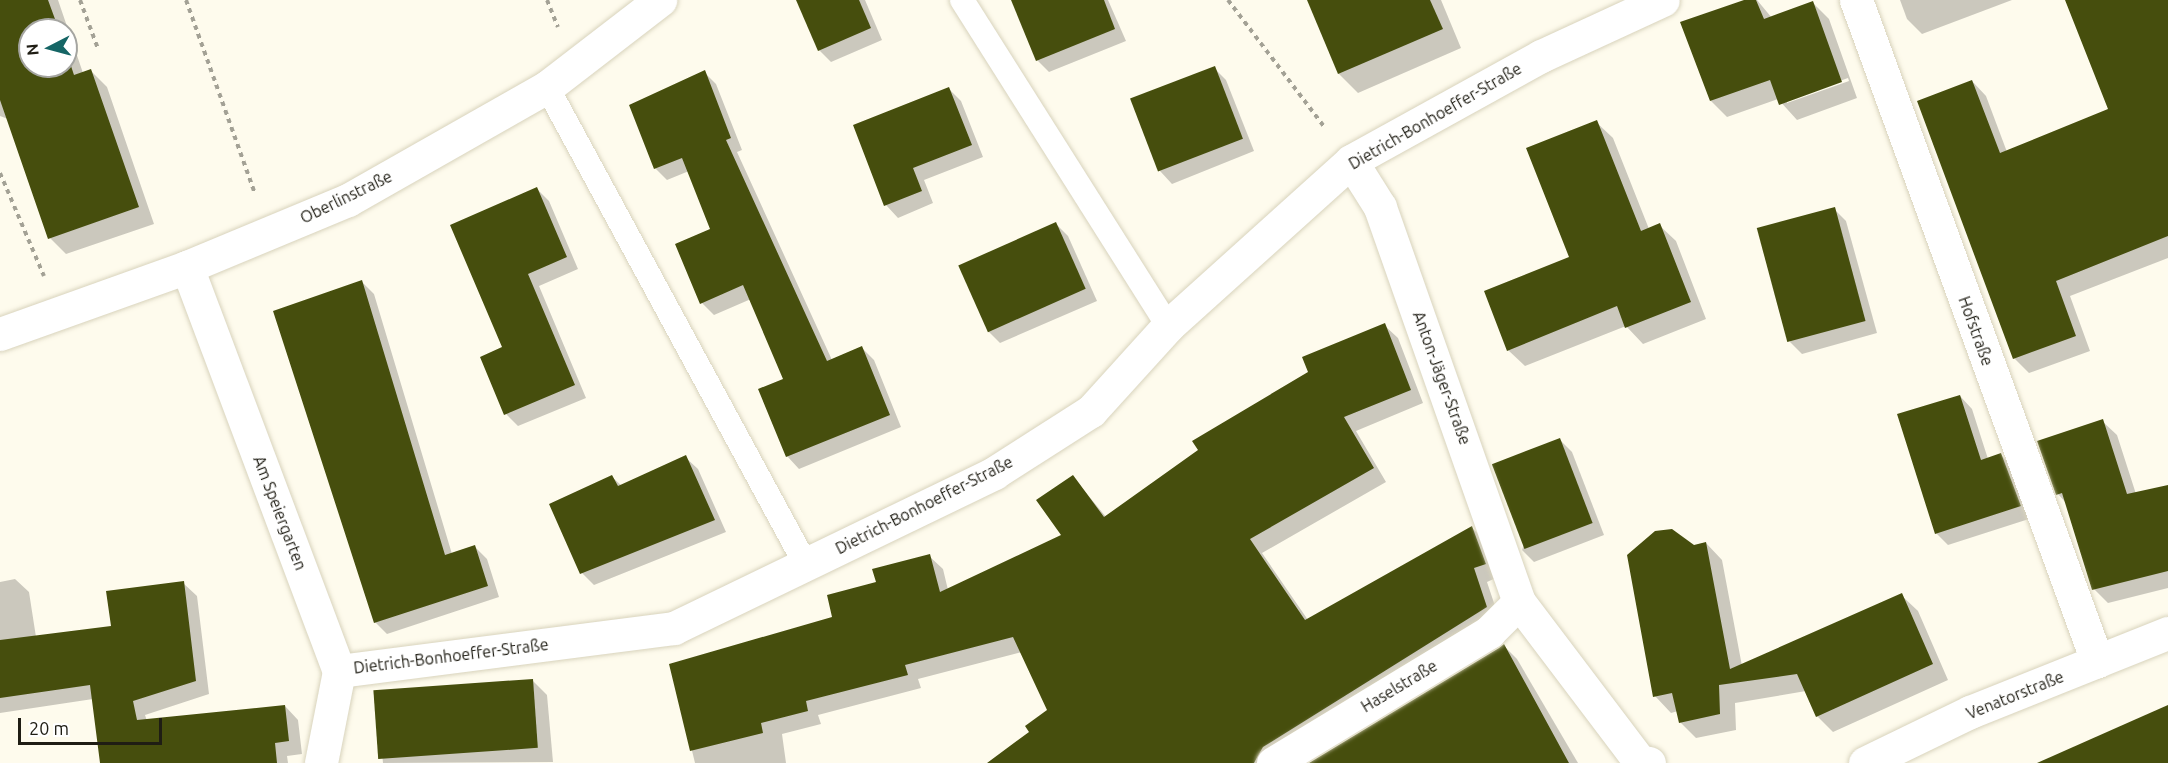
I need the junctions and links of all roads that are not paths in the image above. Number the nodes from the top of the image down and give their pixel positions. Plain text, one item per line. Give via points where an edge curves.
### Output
1 (660, 0) edge
2 (962, 0) edge
3 (1663, 0) edge
4 (1856, 0) edge
5 (547, 87) junction
6 (1351, 161) junction
7 (187, 267) junction
8 (1168, 326) junction
9 (0, 334) edge
10 (806, 565) junction
11 (1519, 602) junction
12 (2168, 633) edge
13 (2097, 661) junction
14 (339, 670) junction
15 (321, 763) edge
16 (1273, 763) edge
17 (1649, 763) edge
18 (1865, 763) edge

1 - 5 street, Oberlinstraße
2 - 8 lane
3 - 6 street, Dietrich-Bonhoeffer-Straße via 1541,56
4 - 13 street, Hofstraße
5 - 7 street, Oberlinstraße via 348,200
5 - 10 lane
6 - 8 street, Dietrich-Bonhoeffer-Straße
6 - 11 street, Anton-Jäger-Straße via 1380,207
7 - 9 street, Oberlinstraße
7 - 14 street, Am Speiergarten
8 - 10 street, Dietrich-Bonhoeffer-Straße via 1091,411 994,473
10 - 14 street, Dietrich-Bonhoeffer-Straße via 674,628
11 - 16 street, Haselstraße via 1489,632
11 - 17 street via 1640,762
12 - 13 street, Venatorstraße
13 - 18 street, Venatorstraße via 1970,712
14 - 15 street

